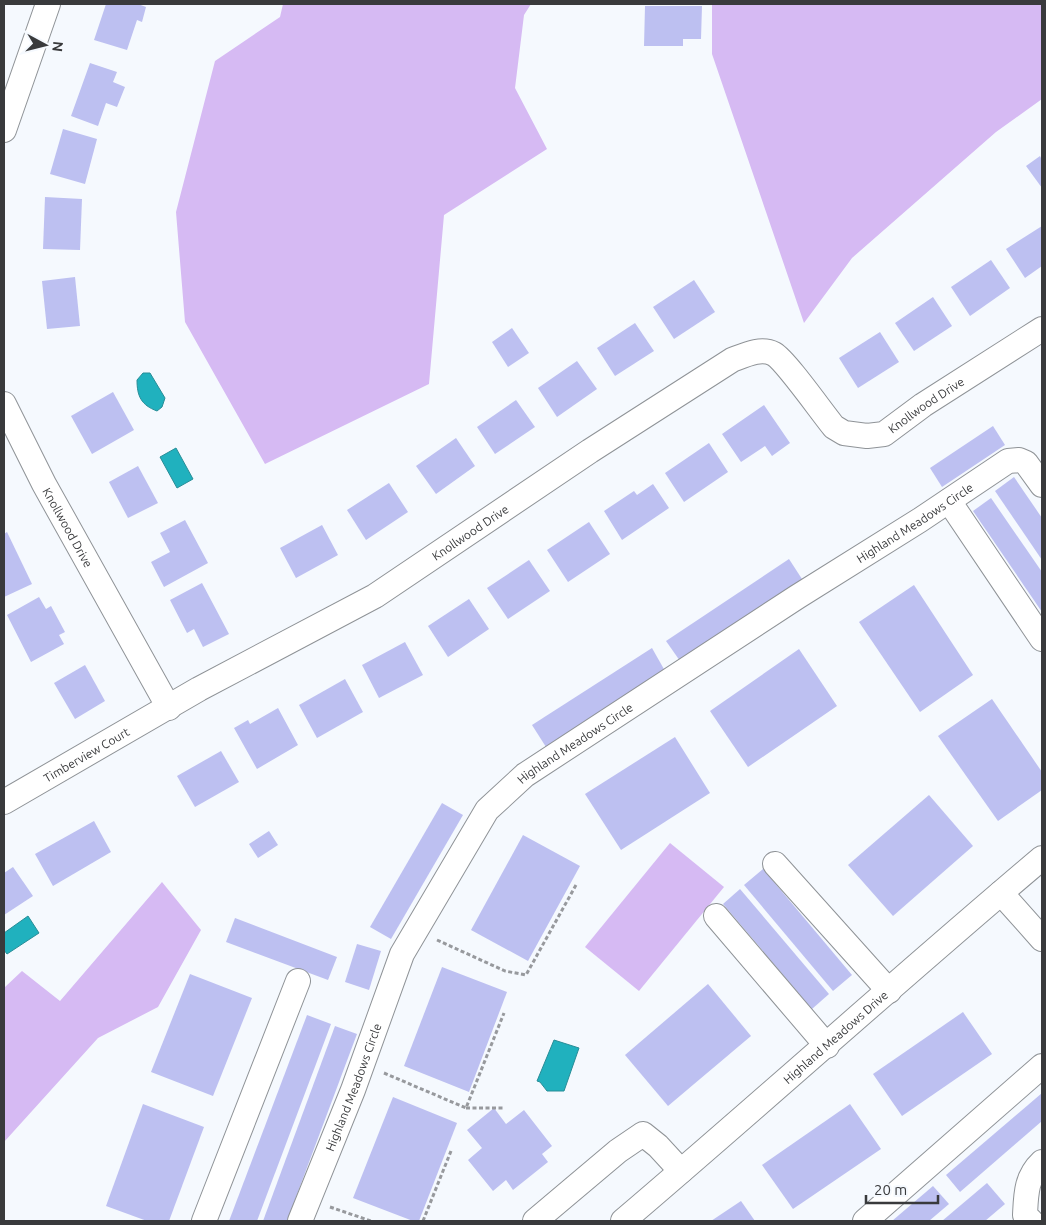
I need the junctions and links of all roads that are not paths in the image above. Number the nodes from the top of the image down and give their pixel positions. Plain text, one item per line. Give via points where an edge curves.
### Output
1 (48, 4) edge
2 (4, 130) edge
3 (1042, 329) edge
4 (4, 404) edge
5 (1042, 485) edge
6 (949, 501) junction
7 (1042, 639) edge
8 (169, 708) junction
9 (4, 802) edge
10 (1042, 858) edge
11 (775, 864) dead end
12 (1001, 893) junction
13 (716, 916) dead end
14 (1042, 939) edge
15 (298, 981) dead end
16 (888, 991) junction
17 (827, 1046) junction
18 (1042, 1066) edge
19 (1042, 1162) edge
20 (681, 1171) junction
21 (1021, 1219) edge
22 (204, 1221) edge
23 (300, 1221) edge
24 (535, 1221) edge
25 (623, 1221) edge
26 (865, 1221) edge

1 - 2 street
3 - 8 street, Knollwood Drive via 923,405 884,434 867,436 844,433 834,428 774,354 752,352 732,360 374,596
4 - 8 street, Knollwood Drive via 44,484
5 - 6 street, Highland Meadows Circle via 1026,463 1008,461
6 - 7 street
6 - 23 street, Highland Meadows Circle via 525,775 487,810 402,954
8 - 9 street, Timberview Court
10 - 12 street
11 - 16 street
12 - 14 street
12 - 16 street, Highland Meadows Drive
13 - 17 street
15 - 22 street
16 - 17 street, Highland Meadows Drive
17 - 20 street, Highland Meadows Drive
18 - 26 street
19 - 21 street via 1029,1179
20 - 24 street via 643,1134
20 - 25 street, Highland Meadows Drive

